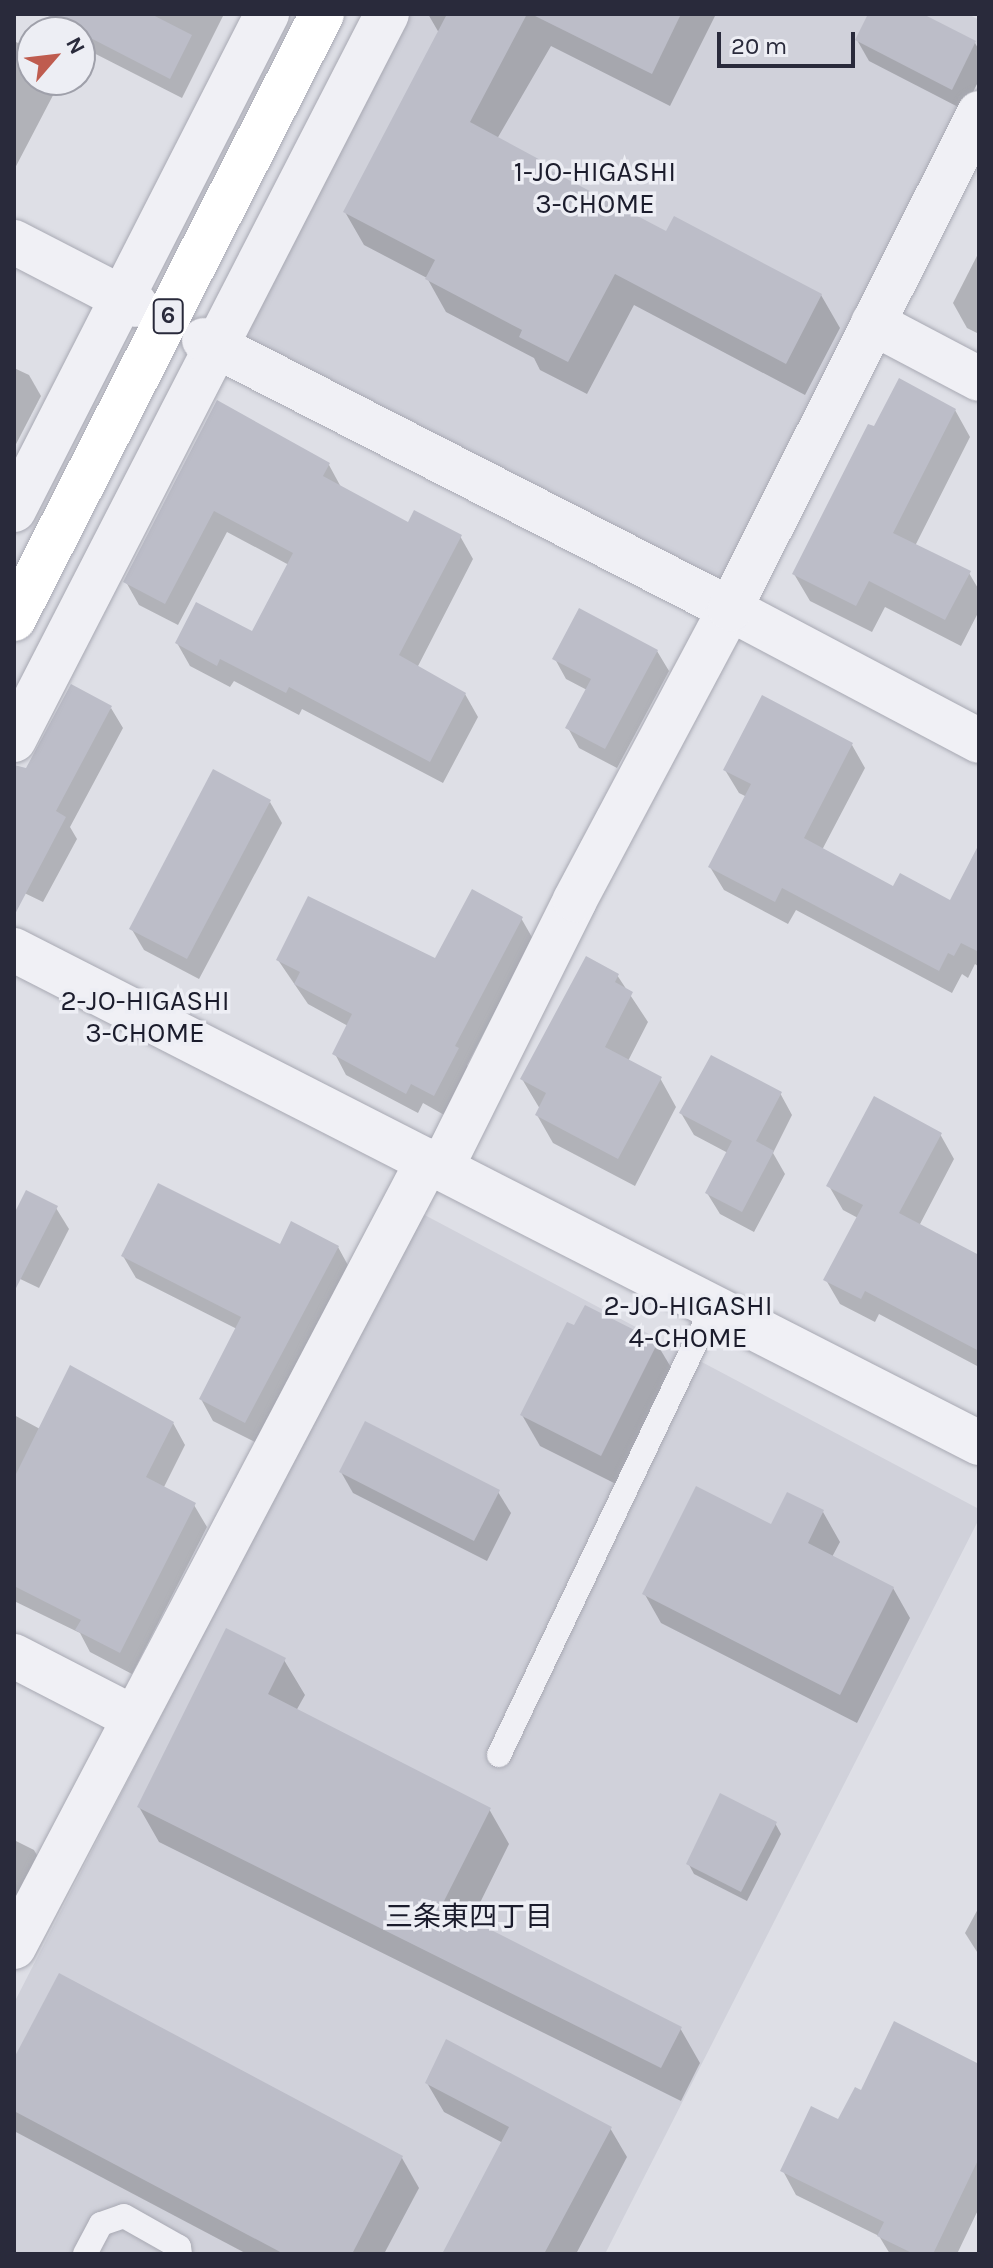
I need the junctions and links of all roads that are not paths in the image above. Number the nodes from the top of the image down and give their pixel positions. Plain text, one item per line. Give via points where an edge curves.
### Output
1 (267, 14) edge
2 (322, 14) edge
3 (387, 14) edge
4 (979, 113) edge
5 (14, 242) edge
6 (129, 302) junction
7 (873, 323) junction
8 (210, 343) junction
9 (979, 379) edge
10 (14, 510) edge
11 (730, 609) junction
12 (14, 619) edge
13 (14, 740) edge
14 (979, 741) edge
15 (14, 950) edge
16 (435, 1163) junction
17 (713, 1307) junction
18 (978, 1441) edge
19 (14, 1656) edge
20 (134, 1718) junction
21 (499, 1755) dead end
22 (14, 1947) edge
23 (85, 2254) edge
24 (180, 2254) edge

1 - 6 street
2 - 12 main road, 6
3 - 8 street
4 - 7 street
5 - 6 street
6 - 10 street
7 - 9 street
7 - 11 street
8 - 11 street
8 - 13 street
11 - 14 street
11 - 16 street
15 - 16 street
16 - 17 street
16 - 20 street
17 - 18 street
17 - 21 lane
19 - 20 street
20 - 22 street
23 - 24 lane via 101,2224 124,2216 179,2247

